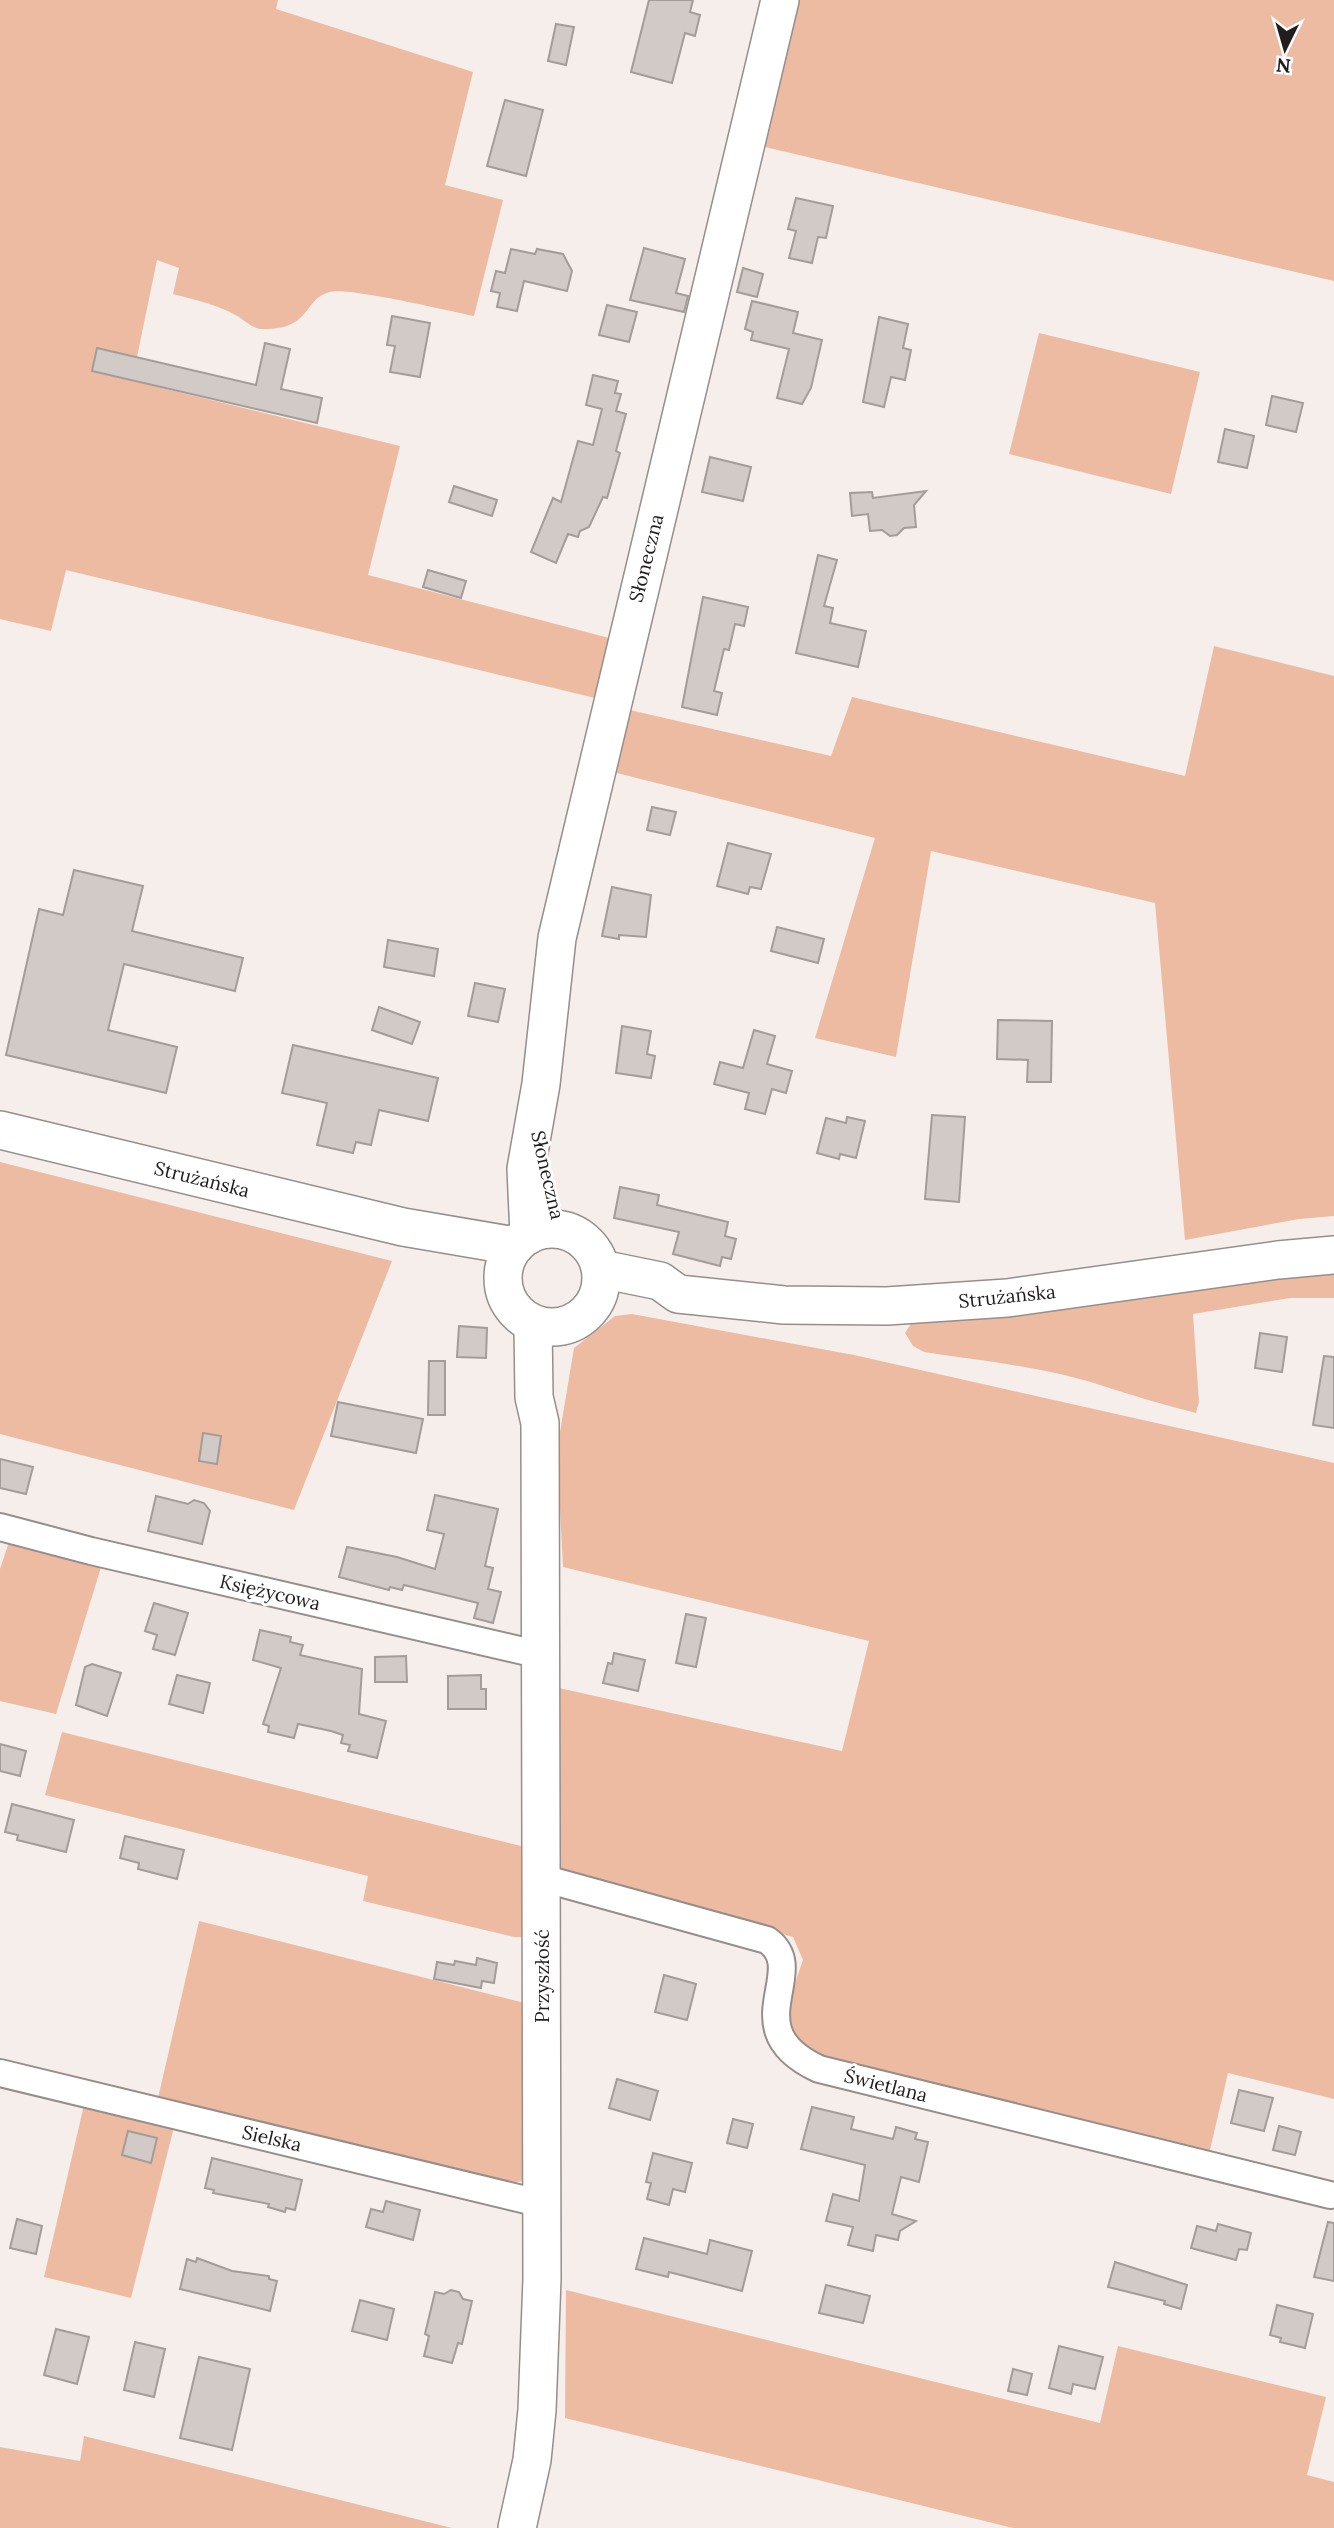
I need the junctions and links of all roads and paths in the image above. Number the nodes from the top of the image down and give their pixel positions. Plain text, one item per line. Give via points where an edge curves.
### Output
1 (780, 0) edge
2 (0, 1130) edge
3 (527, 1247) junction
4 (1334, 1255) edge
5 (599, 1283) junction
6 (547, 1326) junction
7 (0, 1527) edge
8 (541, 1655) junction
9 (542, 1878) junction
10 (0, 2073) edge
11 (1330, 2194) dead end
12 (543, 2204) junction
13 (517, 2528) edge

1 - 3 street, Słoneczna via 557,938 524,1186
2 - 3 street, Strużańska via 403,1227
3 - 5 street via 575,1234 597,1256
3 - 6 street via 510,1305
4 - 5 street, Strużańska via 1007,1298 887,1306 784,1305 678,1294 660,1281
5 - 6 street via 588,1312
6 - 8 street, Przyszłość via 549,1399 540,1423
7 - 8 street, Księżycowa
8 - 9 street, Przyszłość
9 - 11 street, Świetlana via 776,1946 782,1964 776,2029 791,2053 819,2069
9 - 12 street, Przyszłość
10 - 12 street, Sielska
12 - 13 street, Przyszłość via 537,2410

